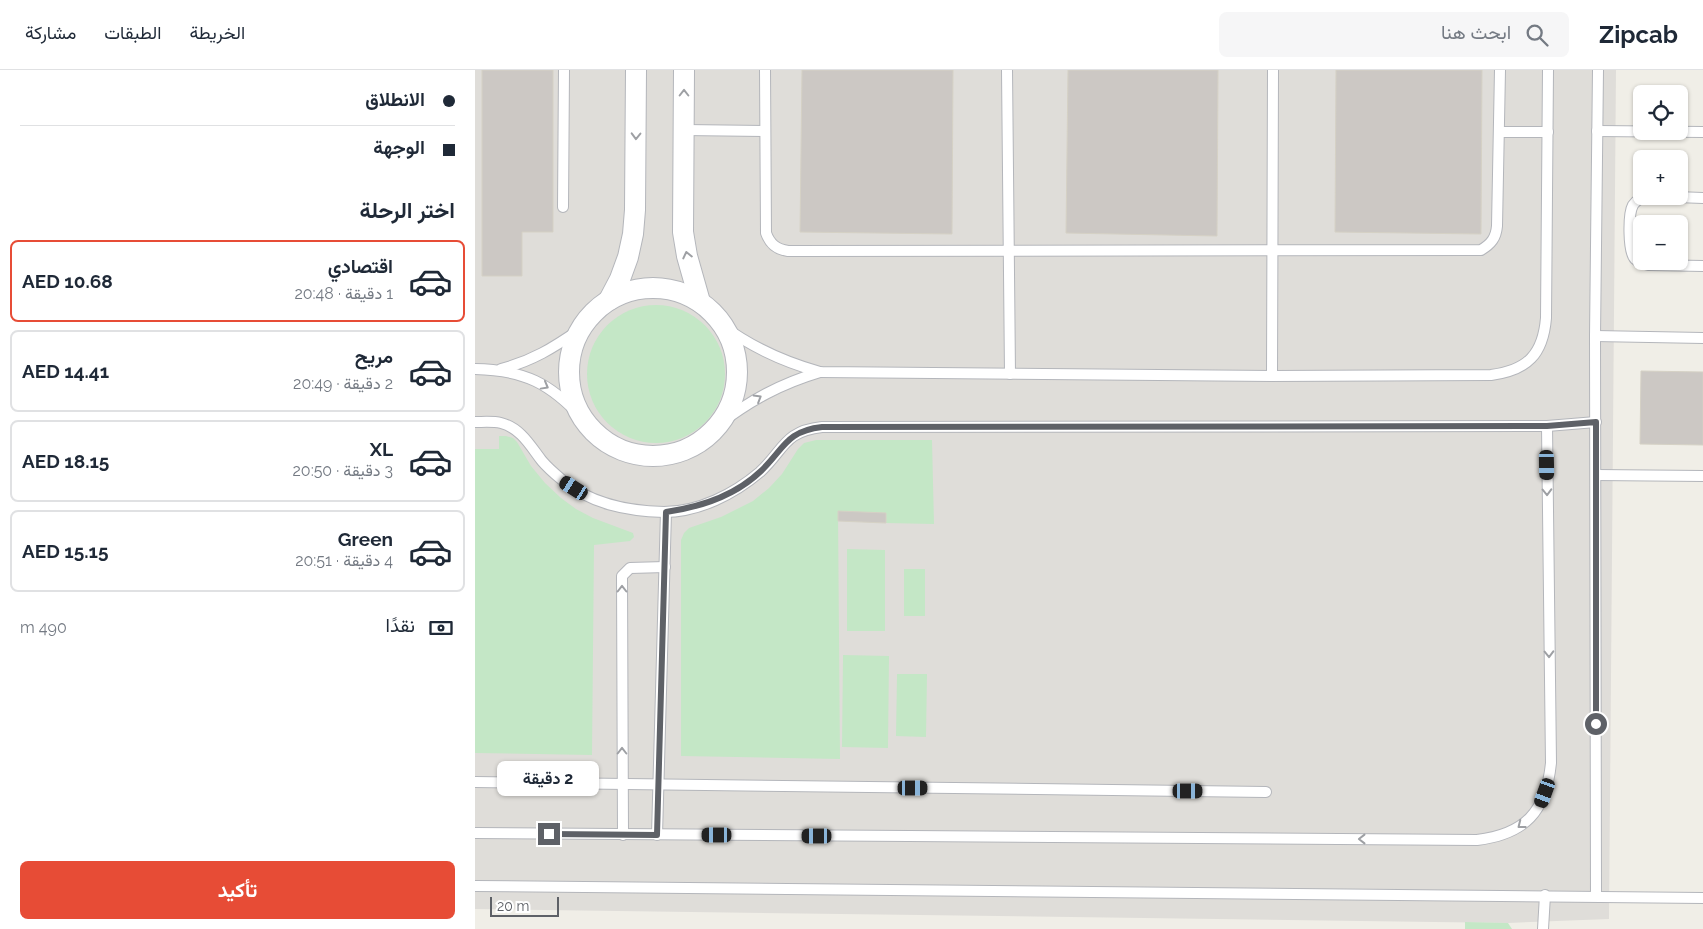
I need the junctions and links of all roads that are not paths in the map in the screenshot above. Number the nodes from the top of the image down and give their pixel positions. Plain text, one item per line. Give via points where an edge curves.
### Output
1 (565, 70) edge
2 (636, 70) edge
3 (684, 70) edge
4 (765, 70) edge
5 (1007, 70) edge
6 (1273, 70) edge
7 (1500, 70) edge
8 (1548, 70) edge
9 (1598, 70) edge
10 (684, 130) junction
11 (1597, 131) junction
12 (765, 132) junction
13 (1499, 132) junction
14 (1548, 132) junction
15 (1703, 132) edge
16 (1688, 197) edge
17 (1703, 198) edge
18 (1633, 205) edge
19 (563, 207) dead end
20 (1009, 251) junction
21 (1271, 251) junction
22 (1703, 266) edge
23 (609, 300) junction
24 (700, 302) junction
25 (723, 326) junction
26 (579, 330) junction
27 (1595, 336) junction
28 (1703, 338) edge
29 (475, 370) edge
30 (499, 370) junction
31 (820, 372) junction
32 (1010, 374) junction
33 (1271, 376) junction
34 (583, 419) junction
35 (475, 422) edge
36 (1596, 422) junction
37 (718, 426) junction
38 (1547, 426) junction
39 (1596, 475) junction
40 (1703, 476) edge
41 (666, 512) junction
42 (665, 567) junction
43 (475, 782) edge
44 (622, 784) junction
45 (659, 785) junction
46 (1266, 792) dead end
47 (475, 833) edge
48 (623, 835) junction
49 (657, 835) junction
50 (475, 886) edge
51 (1545, 896) junction
52 (1596, 896) junction
53 (1703, 898) edge
54 (1543, 929) edge

1 - 19 lane
2 -> 23 street via 633,234 628,257
10 -> 3 street
4 - 12 lane
5 - 20 lane
6 - 21 lane
7 - 13 lane
8 - 14 lane
9 - 11 lane
10 - 12 lane
24 -> 10 street via 683,232
11 - 15 lane
11 - 27 lane
12 - 20 lane via 765,233 781,250
13 - 14 lane
13 - 21 lane via 1497,226 1493,241 1481,250
14 - 33 lane via 1545,336 1525,365 1509,373 1491,376
16 - 17 lane
18 - 22 lane via 1630,249 1635,259 1649,265
20 - 21 lane
20 - 32 lane
21 - 33 lane
23 - 24 street via 631,290 655,288 679,292
23 - 26 street
24 - 25 street
25 - 31 lane via 773,357
25 - 37 street via 732,345 735,387
26 - 30 lane via 541,355
26 - 34 street via 571,352 569,375 573,398
27 - 28 lane
27 - 36 lane
29 - 30 lane
30 -> 34 lane via 546,386
31 - 32 lane
37 -> 31 lane via 766,393
32 - 33 lane
34 - 37 street via 605,441 634,454 665,455 694,445
35 - 41 lane via 512,427 563,481 585,494 609,505
36 - 38 lane
36 - 39 lane
38 - 41 lane via 822,427 798,433 787,440 761,471 739,488 714,501
38 -> 49 lane via 1551,764 1542,802 1515,830 1477,840
39 - 40 lane
39 - 52 lane
41 - 42 lane
44 -> 42 lane via 622,576 630,568
42 - 45 lane
43 - 44 lane
44 - 45 lane
44 - 48 lane
45 - 46 lane
45 - 49 lane
47 - 48 lane
48 - 49 lane
50 - 51 lane
51 - 52 lane
51 - 54 lane
52 - 53 lane

